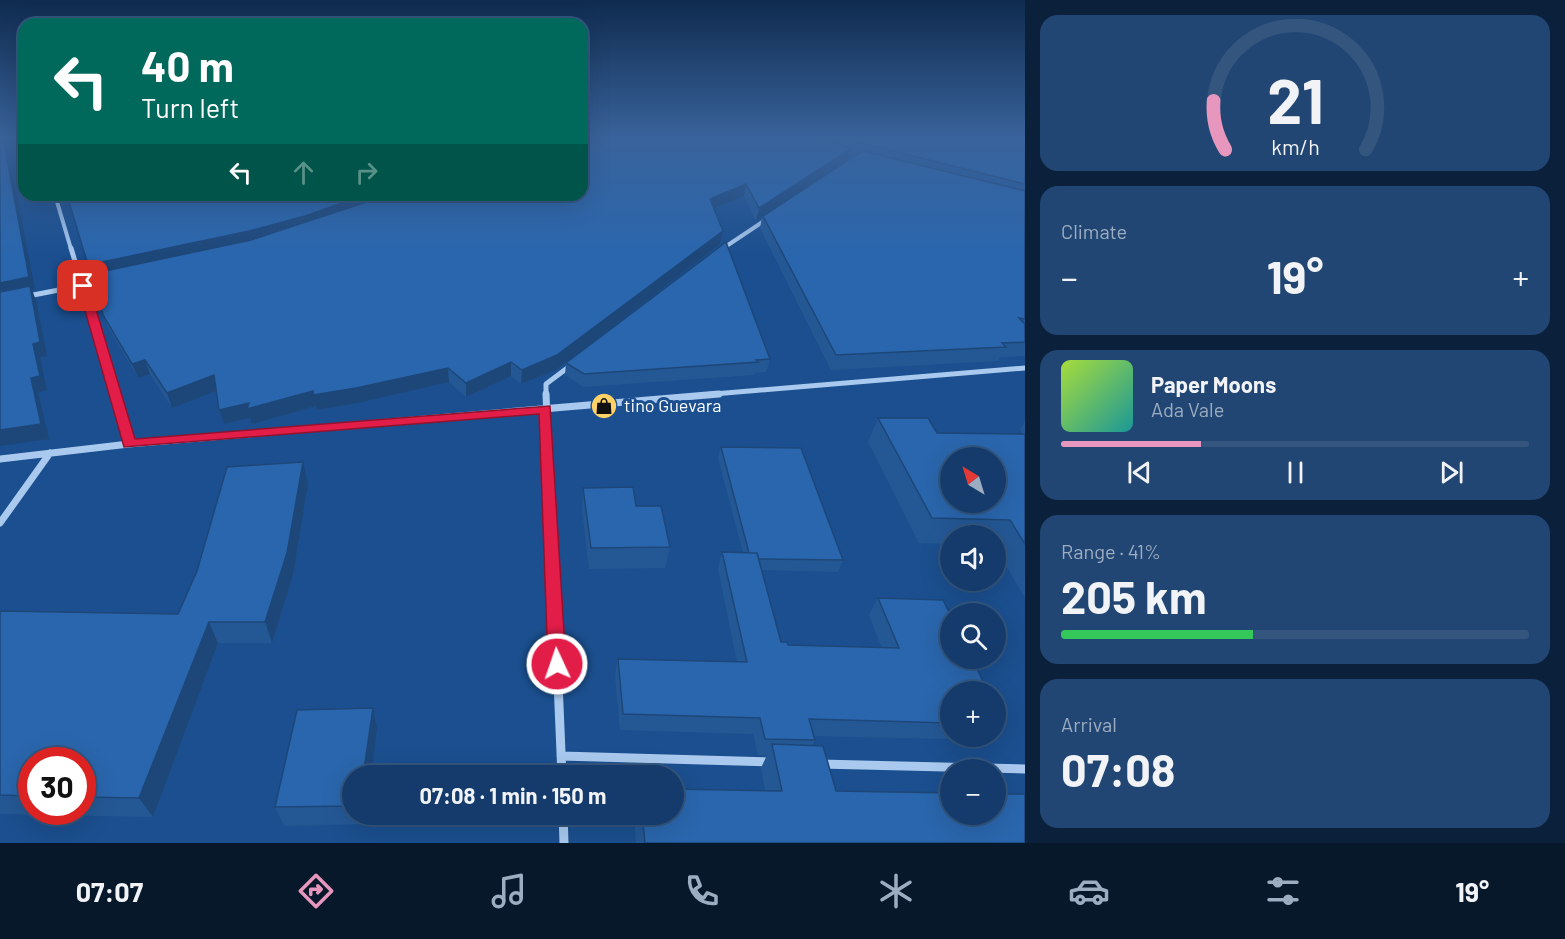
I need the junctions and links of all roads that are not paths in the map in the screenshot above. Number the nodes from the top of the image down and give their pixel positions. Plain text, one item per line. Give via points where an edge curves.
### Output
1 (57, 201) edge
2 (772, 215) edge
3 (716, 254) edge
4 (107, 281) edge
5 (83, 286) junction
6 (21, 298) edge
7 (574, 363) edge
8 (1025, 368) edge
9 (545, 409) junction
10 (129, 444) junction
11 (50, 453) junction
12 (0, 459) edge
13 (0, 523) edge
14 (561, 756) junction
15 (775, 762) edge
16 (811, 763) edge
17 (561, 765) edge
18 (1025, 769) edge
19 (563, 825) edge
20 (564, 843) edge

1 - 5 street
2 - 3 street
4 - 5 street
5 - 6 street
5 - 10 street
7 - 9 street via 546,384
8 - 9 street
9 - 10 street
9 - 14 street
10 - 11 street
11 - 12 street
11 - 13 street
14 - 15 street
14 - 17 street
16 - 18 street
19 - 20 street

